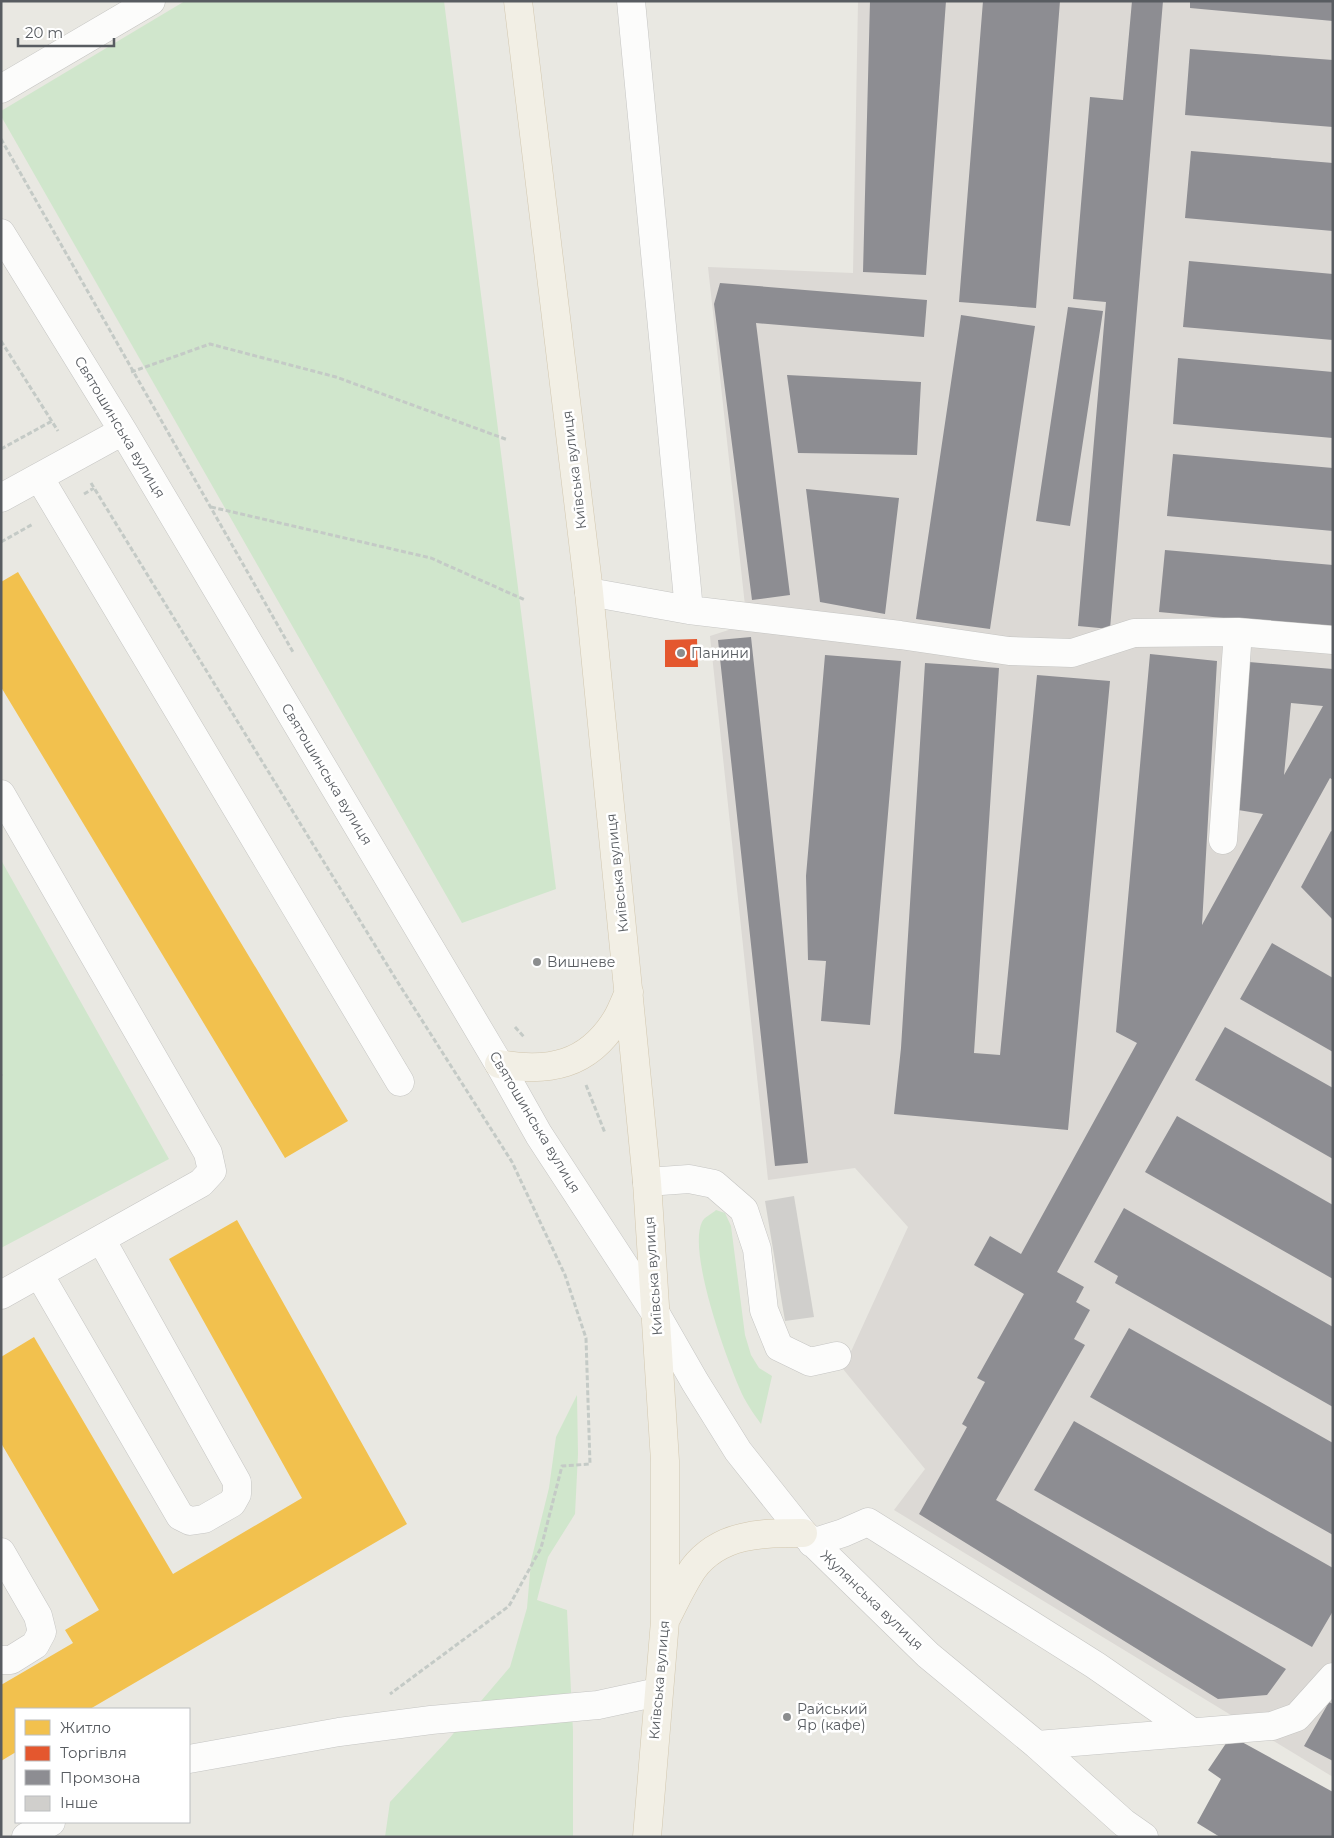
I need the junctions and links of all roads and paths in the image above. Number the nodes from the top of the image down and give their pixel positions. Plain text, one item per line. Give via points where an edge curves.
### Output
1 (151, 1) edge
2 (518, 1) edge
3 (632, 1) edge
4 (1, 89) edge
5 (1, 140) edge
6 (1, 233) edge
7 (1, 341) edge
8 (131, 372) dead end
9 (52, 420) junction
10 (123, 431) junction
11 (508, 440) dead end
12 (1, 448) edge
13 (75, 458) junction
14 (39, 478) junction
15 (1, 498) edge
16 (210, 507) junction
17 (589, 592) junction
18 (525, 600) dead end
19 (689, 610) junction
20 (1238, 632) junction
21 (1333, 640) edge
22 (298, 661) dead end
23 (1, 794) edge
24 (1223, 840) dead end
25 (629, 992) junction
26 (512, 1024) dead end
27 (525, 1038) dead end
28 (499, 1064) junction
29 (583, 1078) dead end
30 (400, 1082) dead end
31 (605, 1133) dead end
32 (647, 1182) junction
33 (101, 1239) junction
34 (39, 1274) junction
35 (1, 1295) edge
36 (656, 1314) junction
37 (837, 1356) dead end
38 (807, 1538) junction
39 (1, 1552) edge
40 (665, 1621) junction
41 (1, 1660) edge
42 (1333, 1677) edge
43 (658, 1692) junction
44 (385, 1697) dead end
45 (1192, 1732) junction
46 (1037, 1745) junction
47 (190, 1759) edge
48 (49, 1823) edge
49 (26, 1837) edge
50 (647, 1837) edge
51 (1144, 1837) edge

1 - 4 street
2 - 17 main road, Київська вулиця
3 - 19 street
5 - 16 path
6 - 10 street, Святошинська вулиця
7 - 9 path
8 - 11 path via 210,344 336,377
9 - 12 path
9 - 13 path
10 - 13 street
10 - 28 street, Святошинська вулиця
13 - 14 street
13 - 44 path via 512,1162 565,1275 586,1338 590,1464 562,1466 542,1548 509,1606
14 - 15 street
14 - 30 street
16 - 18 path via 431,558
16 - 22 path
17 - 19 street
17 - 25 main road, Київська вулиця
19 - 20 street via 1010,652 1072,653 1134,633
20 - 21 street
20 - 24 street
23 - 33 street via 208,1153 212,1170 201,1182
25 - 28 main road via 616,1020 592,1049 568,1062 546,1068
25 - 32 main road, Київська вулиця
26 - 27 path
28 - 36 street, Святошинська вулиця via 539,1135
29 - 31 path
32 - 36 main road, Київська вулиця
32 - 37 street via 689,1179 714,1184 744,1210 757,1249 764,1310 779,1347 810,1362
33 - 34 street
33 - 34 street via 237,1482 237,1494 232,1503 204,1519 190,1521 180,1516
34 - 35 street
36 - 38 street, Жулянська вулиця via 738,1451
36 - 40 main road, Київська вулиця via 665,1461
38 - 40 main road via 766,1533 726,1542 703,1557 692,1571
38 - 45 street via 843,1534 868,1522 1095,1665
38 - 46 street, Жулянська вулиця via 928,1655
39 - 41 street via 38,1616 42,1632 35,1645 11,1660
40 - 43 main road, Київська вулиця
42 - 45 street via 1296,1717 1272,1726
43 - 47 street via 598,1705 339,1732
43 - 50 main road, Київська вулиця
45 - 46 street
46 - 51 street, Жулянська вулиця
48 - 49 street

